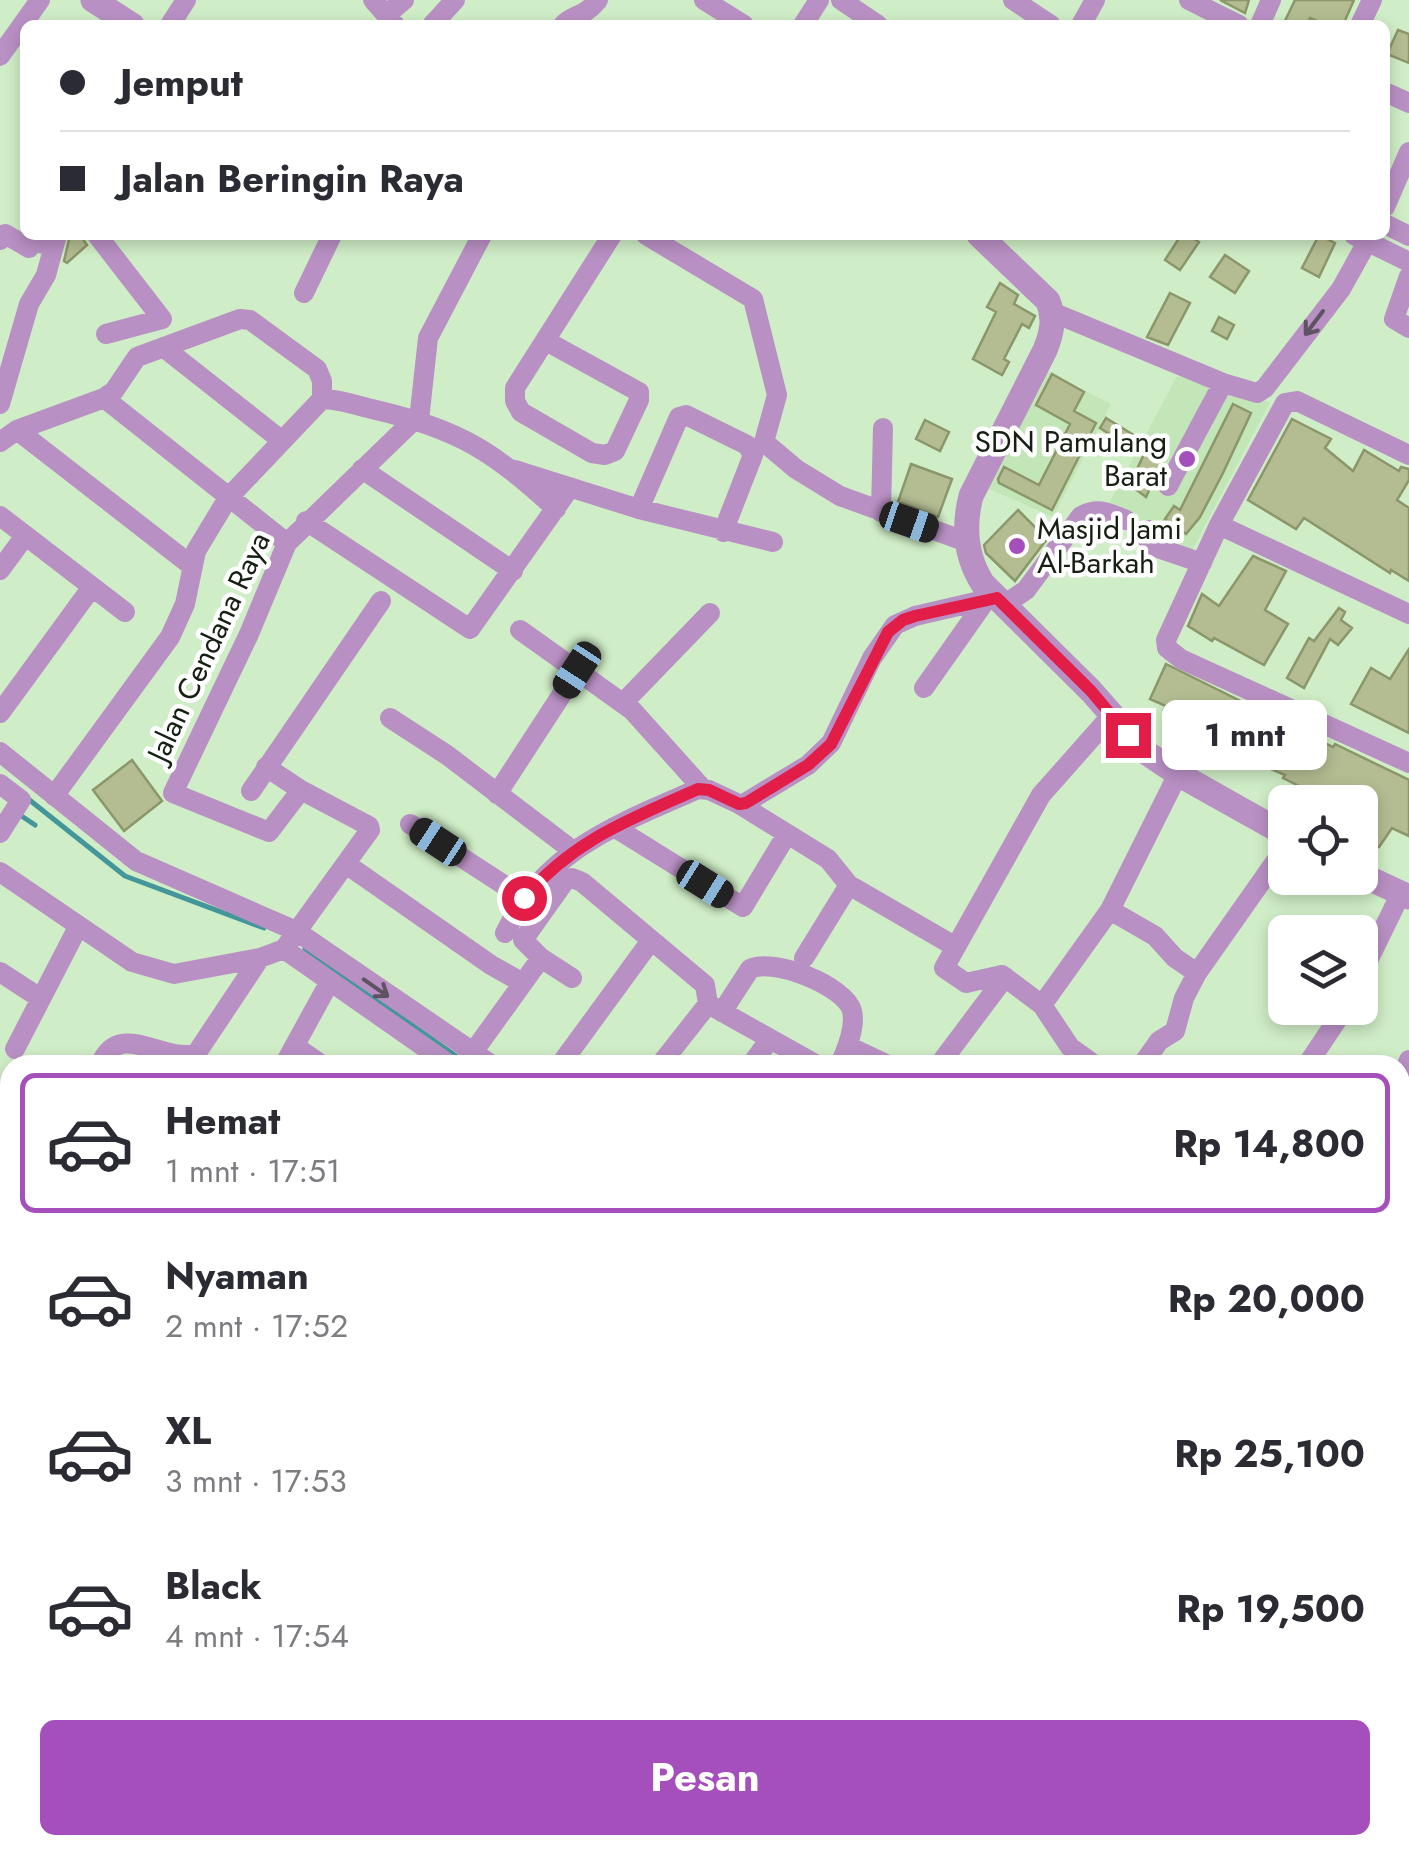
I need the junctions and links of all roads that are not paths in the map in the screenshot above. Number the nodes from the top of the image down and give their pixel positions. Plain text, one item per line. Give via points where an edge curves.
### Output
1 (94, 0) edge
2 (404, 0) edge
3 (455, 0) edge
4 (684, 0) edge
5 (704, 0) edge
6 (841, 0) edge
7 (1012, 0) edge
8 (1189, 0) edge
9 (385, 13) edge
10 (124, 20) edge
11 (437, 20) edge
12 (715, 20) edge
13 (736, 20) edge
14 (871, 20) edge
15 (1041, 20) edge
16 (1229, 20) edge
17 (20, 37) edge
18 (0, 56) edge
19 (1409, 152) edge
20 (1390, 196) edge
21 (0, 240) edge
22 (101, 240) edge
23 (330, 240) edge
24 (479, 240) edge
25 (609, 240) edge
26 (654, 240) edge
27 (983, 240) edge
28 (1363, 240) edge
29 (1369, 240) edge
30 (56, 241) edge
31 (1409, 262) edge
32 (1409, 276) edge
33 (304, 293) dead end
34 (1052, 312) junction
35 (1409, 328) edge
36 (106, 334) dead end
37 (546, 341) junction
38 (163, 346) junction
39 (1224, 383) junction
40 (104, 398) junction
41 (322, 399) junction
42 (0, 404) edge
43 (417, 420) junction
44 (883, 428) dead end
45 (9, 436) edge
46 (280, 440) junction
47 (1409, 455) edge
48 (362, 469) junction
49 (515, 470) junction
50 (1168, 486) dead end
51 (569, 489) junction
52 (228, 498) junction
53 (556, 509) junction
54 (639, 509) junction
55 (880, 512) junction
56 (0, 516) edge
57 (1126, 520) dead end
58 (306, 522) junction
59 (1219, 526) junction
60 (1150, 530) dead end
61 (723, 532) junction
62 (25, 536) junction
63 (773, 542) dead end
64 (967, 542) junction
65 (287, 543) junction
66 (1202, 563) junction
67 (192, 566) junction
68 (0, 570) edge
69 (514, 571) junction
70 (92, 587) junction
71 (381, 601) dead end
72 (996, 601) junction
73 (125, 612) dead end
74 (710, 613) dead end
75 (1409, 614) edge
76 (520, 630) dead end
77 (577, 670) junction
78 (924, 688) dead end
79 (623, 703) junction
80 (0, 713) edge
81 (1112, 716) junction
82 (390, 718) dead end
83 (0, 752) edge
84 (1409, 764) edge
85 (266, 767) junction
86 (1178, 774) junction
87 (0, 784) edge
88 (703, 789) junction
89 (301, 790) junction
90 (251, 791) dead end
91 (497, 794) junction
92 (54, 796) junction
93 (739, 804) junction
94 (10, 819) edge
95 (410, 824) dead end
96 (1268, 824) edge
97 (614, 826) junction
98 (787, 834) junction
99 (572, 850) junction
100 (346, 864) junction
101 (0, 872) edge
102 (1268, 872) edge
103 (1378, 882) edge
104 (849, 885) junction
105 (1405, 895) edge
106 (524, 898) junction
107 (1110, 910) junction
108 (78, 927) junction
109 (513, 930) junction
110 (290, 941) junction
111 (650, 942) junction
112 (1378, 944) edge
113 (956, 947) junction
114 (260, 958) junction
115 (541, 958) junction
116 (804, 958) dead end
117 (0, 972) edge
118 (1197, 973) junction
119 (1005, 977) junction
120 (572, 978) dead end
121 (329, 983) junction
122 (523, 983) junction
123 (40, 998) junction
124 (1042, 1005) junction
125 (715, 1008) junction
126 (1334, 1025) edge
127 (770, 1039) junction
128 (15, 1049) dead end
129 (106, 1055) edge
130 (176, 1055) edge
131 (192, 1055) edge
132 (291, 1055) edge
133 (455, 1055) edge
134 (457, 1055) edge
135 (468, 1055) edge
136 (567, 1055) edge
137 (670, 1055) edge
138 (758, 1055) edge
139 (799, 1055) edge
140 (844, 1055) edge
141 (947, 1055) edge
142 (1081, 1055) edge
143 (1149, 1055) edge
144 (1314, 1055) edge

1 - 10 street
2 - 9 street
3 - 11 street
4 - 12 street
5 - 13 street
6 - 14 street
7 - 15 street
8 - 16 street
17 - 18 street
19 - 20 street
21 - 30 street via 5,234 29,248
22 - 36 street via 162,319
23 - 33 street
24 - 43 street via 428,338
25 - 37 street
26 - 55 street via 753,299 777,394 764,442 840,496
27 - 34 street
28 -> 39 street via 1340,289 1265,388
29 - 31 street
30 - 42 street via 29,304
32 - 35 street via 1394,319
34 - 39 street
34 - 64 street via 1044,350 970,496
37 - 37 street via 515,388 514,401 521,412 592,452 615,451 638,392
38 - 40 street via 137,357
38 - 41 street via 246,318 318,369
38 - 46 street
39 - 50 street
40 - 45 street
40 - 52 street
41 - 43 street
41 - 46 street
43 - 48 street, Jalan Cendana Raya
43 - 49 street via 453,432
44 - 55 street
45 - 67 street
46 - 52 street
47 - 59 street via 1292,399
48 - 58 street, Jalan Cendana Raya
48 - 69 street
49 - 51 street
49 - 53 street
51 - 53 street
51 - 54 street
52 - 65 street
52 - 67 street
53 - 69 street
54 - 61 street
54 - 61 street via 679,417 686,415 747,445 753,455
55 - 64 street
56 - 62 street
57 - 72 street via 1107,511 1080,516 1026,590
58 - 65 street, Jalan Cendana Raya
58 - 69 street via 470,628
59 - 66 street
59 - 75 street
60 - 66 street via 1155,547
61 - 63 street
62 - 68 street
62 - 70 street
64 - 72 street via 975,572
65 - 89 street, Jalan Cendana Raya via 172,793 268,832
66 - 84 street via 1168,648 1181,660
67 - 92 street via 186,604 170,637
70 - 73 street
70 - 80 street
71 - 85 street
72 - 78 street
72 - 81 street
72 - 93 street via 896,625 872,658 831,744 808,765
74 - 79 street
76 - 77 street
77 - 79 street
77 - 91 street
79 - 88 street
81 - 86 street via 1144,751
81 - 113 street via 1041,794
82 - 91 street
83 - 92 street
85 - 89 street
85 - 90 street
86 - 96 street
86 - 107 street
87 - 94 street via 20,797
88 - 93 street
88 - 97 street
89 - 100 street via 369,826
91 - 99 street
92 - 110 street via 136,861
93 - 98 street
95 - 106 street
97 - 98 street via 743,907
97 - 99 street
98 - 104 street via 828,860
99 - 106 street
100 - 110 street
100 - 122 street
101 - 108 street
102 - 118 street
103 - 105 street
104 - 113 street
104 - 116 street
105 - 112 street
106 - 109 street
107 - 118 street via 1155,936
107 - 124 street
108 - 114 street via 132,962 174,974
108 - 123 street
109 - 111 street via 572,878
109 - 115 street
110 - 114 street
110 - 121 street
110 -> 134 street
111 - 125 street via 705,985
111 - 136 street
113 - 119 street via 944,968 963,982
114 - 131 street
115 - 120 street
115 - 122 street
117 - 123 street
118 - 143 street via 1175,1032
119 - 124 street
119 - 141 street
121 - 132 street
121 - 133 street
122 - 135 street
123 - 128 street
124 - 142 street
125 - 127 street
125 - 137 street
125 - 140 street via 750,969 767,964 797,971 850,1006
126 - 144 street
127 - 138 street
127 - 139 street
129 - 130 street via 121,1042

